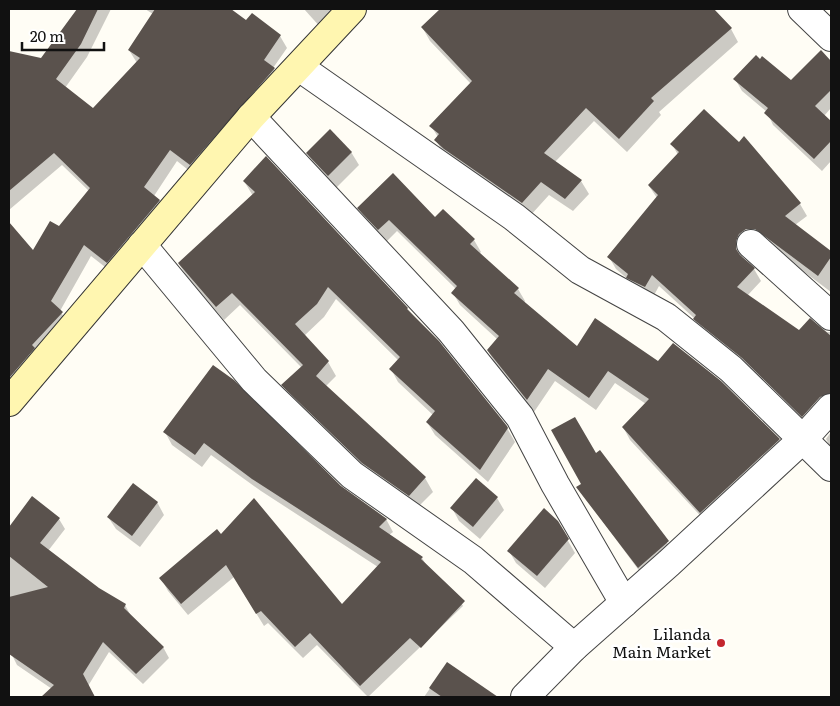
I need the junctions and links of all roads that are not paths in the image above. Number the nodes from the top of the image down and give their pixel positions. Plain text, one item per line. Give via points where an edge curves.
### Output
1 (352, 9) edge
2 (802, 9) edge
3 (831, 37) edge
4 (299, 67) junction
5 (251, 117) junction
6 (750, 244) dead end
7 (142, 245) junction
8 (831, 316) edge
9 (9, 402) edge
10 (831, 408) edge
11 (803, 439) junction
12 (831, 467) edge
13 (624, 603) junction
14 (574, 647) junction
15 (524, 697) edge

1 - 4 street
2 - 3 street
4 - 5 street
4 - 11 street via 514,217 580,270 666,318 731,369
5 - 7 street
5 - 13 street via 451,331 520,417
6 - 8 street
7 - 9 street
7 - 14 street via 254,380 352,475 472,560
10 - 11 street
11 - 12 street
11 - 13 street
13 - 14 street
14 - 15 street

